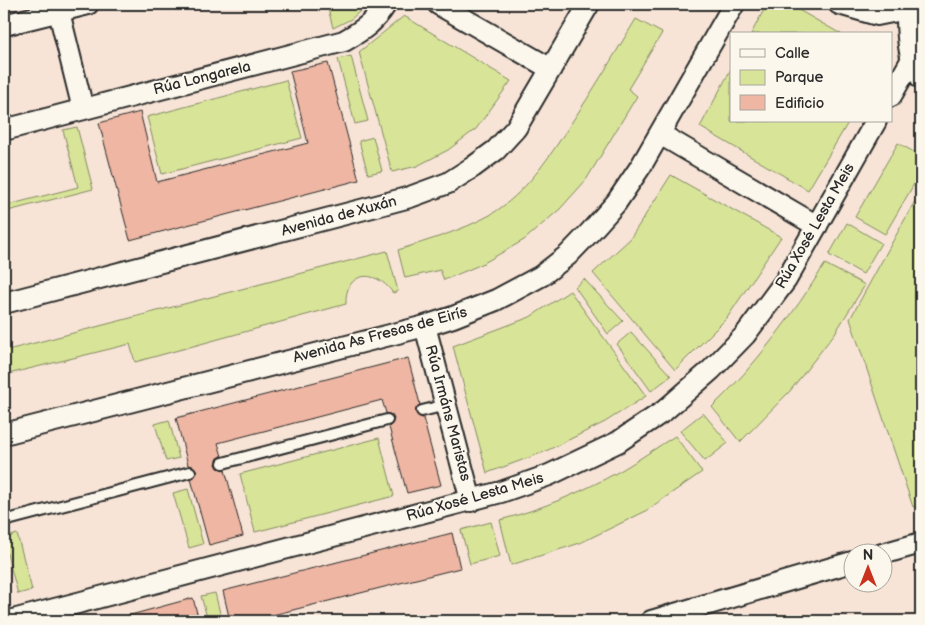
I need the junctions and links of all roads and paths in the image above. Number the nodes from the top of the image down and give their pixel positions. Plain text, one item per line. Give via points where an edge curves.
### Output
1 (88, 4) edge
2 (386, 4) edge
3 (438, 4) edge
4 (589, 4) edge
5 (734, 4) edge
6 (839, 4) edge
7 (908, 6) edge
8 (59, 12) junction
9 (4, 25) edge
10 (912, 59) junction
11 (551, 69) junction
12 (921, 78) edge
13 (892, 94) edge
14 (83, 109) junction
15 (875, 122) edge
16 (4, 130) edge
17 (660, 134) junction
18 (817, 226) junction
19 (4, 303) edge
20 (425, 326) junction
21 (446, 405) junction
22 (422, 411) dead end
23 (387, 420) dead end
24 (4, 434) edge
25 (223, 463) dead end
26 (190, 472) dead end
27 (471, 501) junction
28 (4, 521) edge
29 (921, 543) edge
30 (892, 551) edge
31 (842, 565) edge
32 (10, 621) edge
33 (651, 621) edge

1 - 8 street
2 - 14 street, Rúa Longarela via 365,29 344,41
3 - 11 street
4 - 11 street, Avenida de Xuxán
5 - 17 street, Avenida As Fresas de Eirís
6 - 7 street via 877,15
7 - 10 street
8 - 9 street
8 - 14 street
10 - 12 street
10 - 13 street
11 - 19 street, Avenida de Xuxán via 516,128 496,150 448,183 410,197
14 - 16 street, Rúa Longarela
15 - 18 street, Rúa Xosé Lesta Meis
17 - 18 street
17 - 20 street, Avenida As Fresas de Eirís via 616,202 568,255 541,276 496,300
18 - 27 street, Rúa Xosé Lesta Meis via 786,280 745,335 664,411 584,460
20 - 21 street, Rúa Irmáns Maristas
20 - 24 street, Avenida As Fresas de Eirís
21 - 22 lane
21 - 27 street, Rúa Irmáns Maristas
23 - 25 lane
26 - 28 lane
27 - 32 street, Rúa Xosé Lesta Meis
29 - 30 street
31 - 33 street

